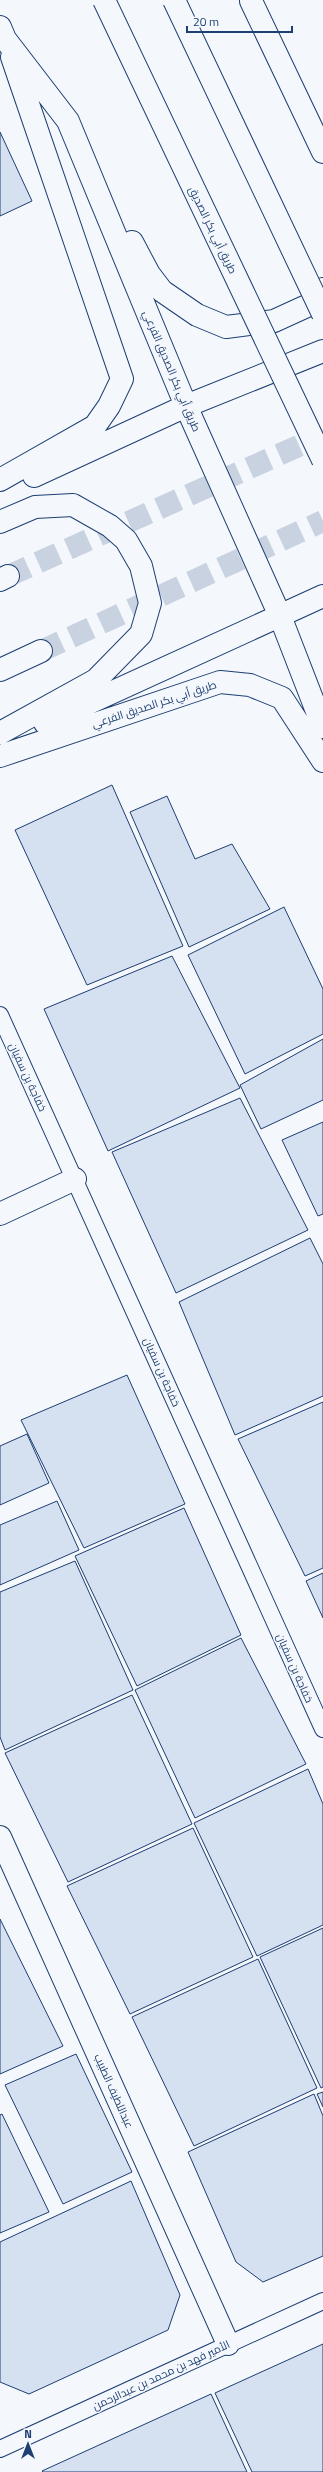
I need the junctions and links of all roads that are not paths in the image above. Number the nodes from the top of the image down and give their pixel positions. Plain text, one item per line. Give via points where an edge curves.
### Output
1 (104, 0) edge
2 (174, 0) edge
3 (255, 0) edge
4 (2, 36) edge
5 (323, 119) edge
6 (68, 121) junction
7 (323, 142) edge
8 (323, 152) edge
9 (323, 289) edge
10 (323, 314) edge
11 (323, 351) edge
12 (186, 406) junction
13 (323, 460) edge
14 (0, 480) edge
15 (0, 493) edge
16 (0, 522) edge
17 (323, 596) edge
18 (280, 616) junction
19 (41, 651) tunnel mouth
20 (0, 670) edge
21 (323, 727) edge
22 (0, 733) edge
23 (0, 743) edge
24 (0, 756) edge
25 (323, 761) edge
26 (0, 1015) edge
27 (75, 1179) junction
28 (0, 1214) edge
29 (323, 1729) edge
30 (0, 1837) edge
31 (323, 2301) edge
32 (228, 2344) junction
33 (0, 2449) edge

1 - 13 street, طريق أبي بكر الصديق, bridge
2 - 10 street, bridge
3 - 5 street
3 - 7 street
3 - 8 street
4 - 6 street, طريق أبي بكر الصديق الفرعي
4 - 14 street via 122,379 95,426
6 - 9 street via 149,274 162,291 197,315 226,327 274,321 309,304
6 - 12 street, طريق أبي بكر الصديق الفرعي
11 - 12 street
12 - 15 street
12 - 18 street, طريق أبي بكر الصديق الفرعي
16 - 22 street via 35,507 73,505 110,526 126,540 141,566 150,603 141,634 96,680
17 - 18 street
18 - 21 street, طريق أبي بكر الصديق الفرعي
18 - 23 street
19 - 20 street
24 - 25 street, طريق أبي بكر الصديق الفرعي via 220,682 250,686 282,698
26 - 27 lane, خفاجة بن سفيان
27 - 28 street
27 - 29 lane, خفاجة بن سفيان
30 - 32 street, عبداللطيف الطبيب
31 - 32 lane, الأمير فهد بن محمد بن عبدالرحمن
32 - 33 lane, الأمير فهد بن محمد بن عبدالرحمن

